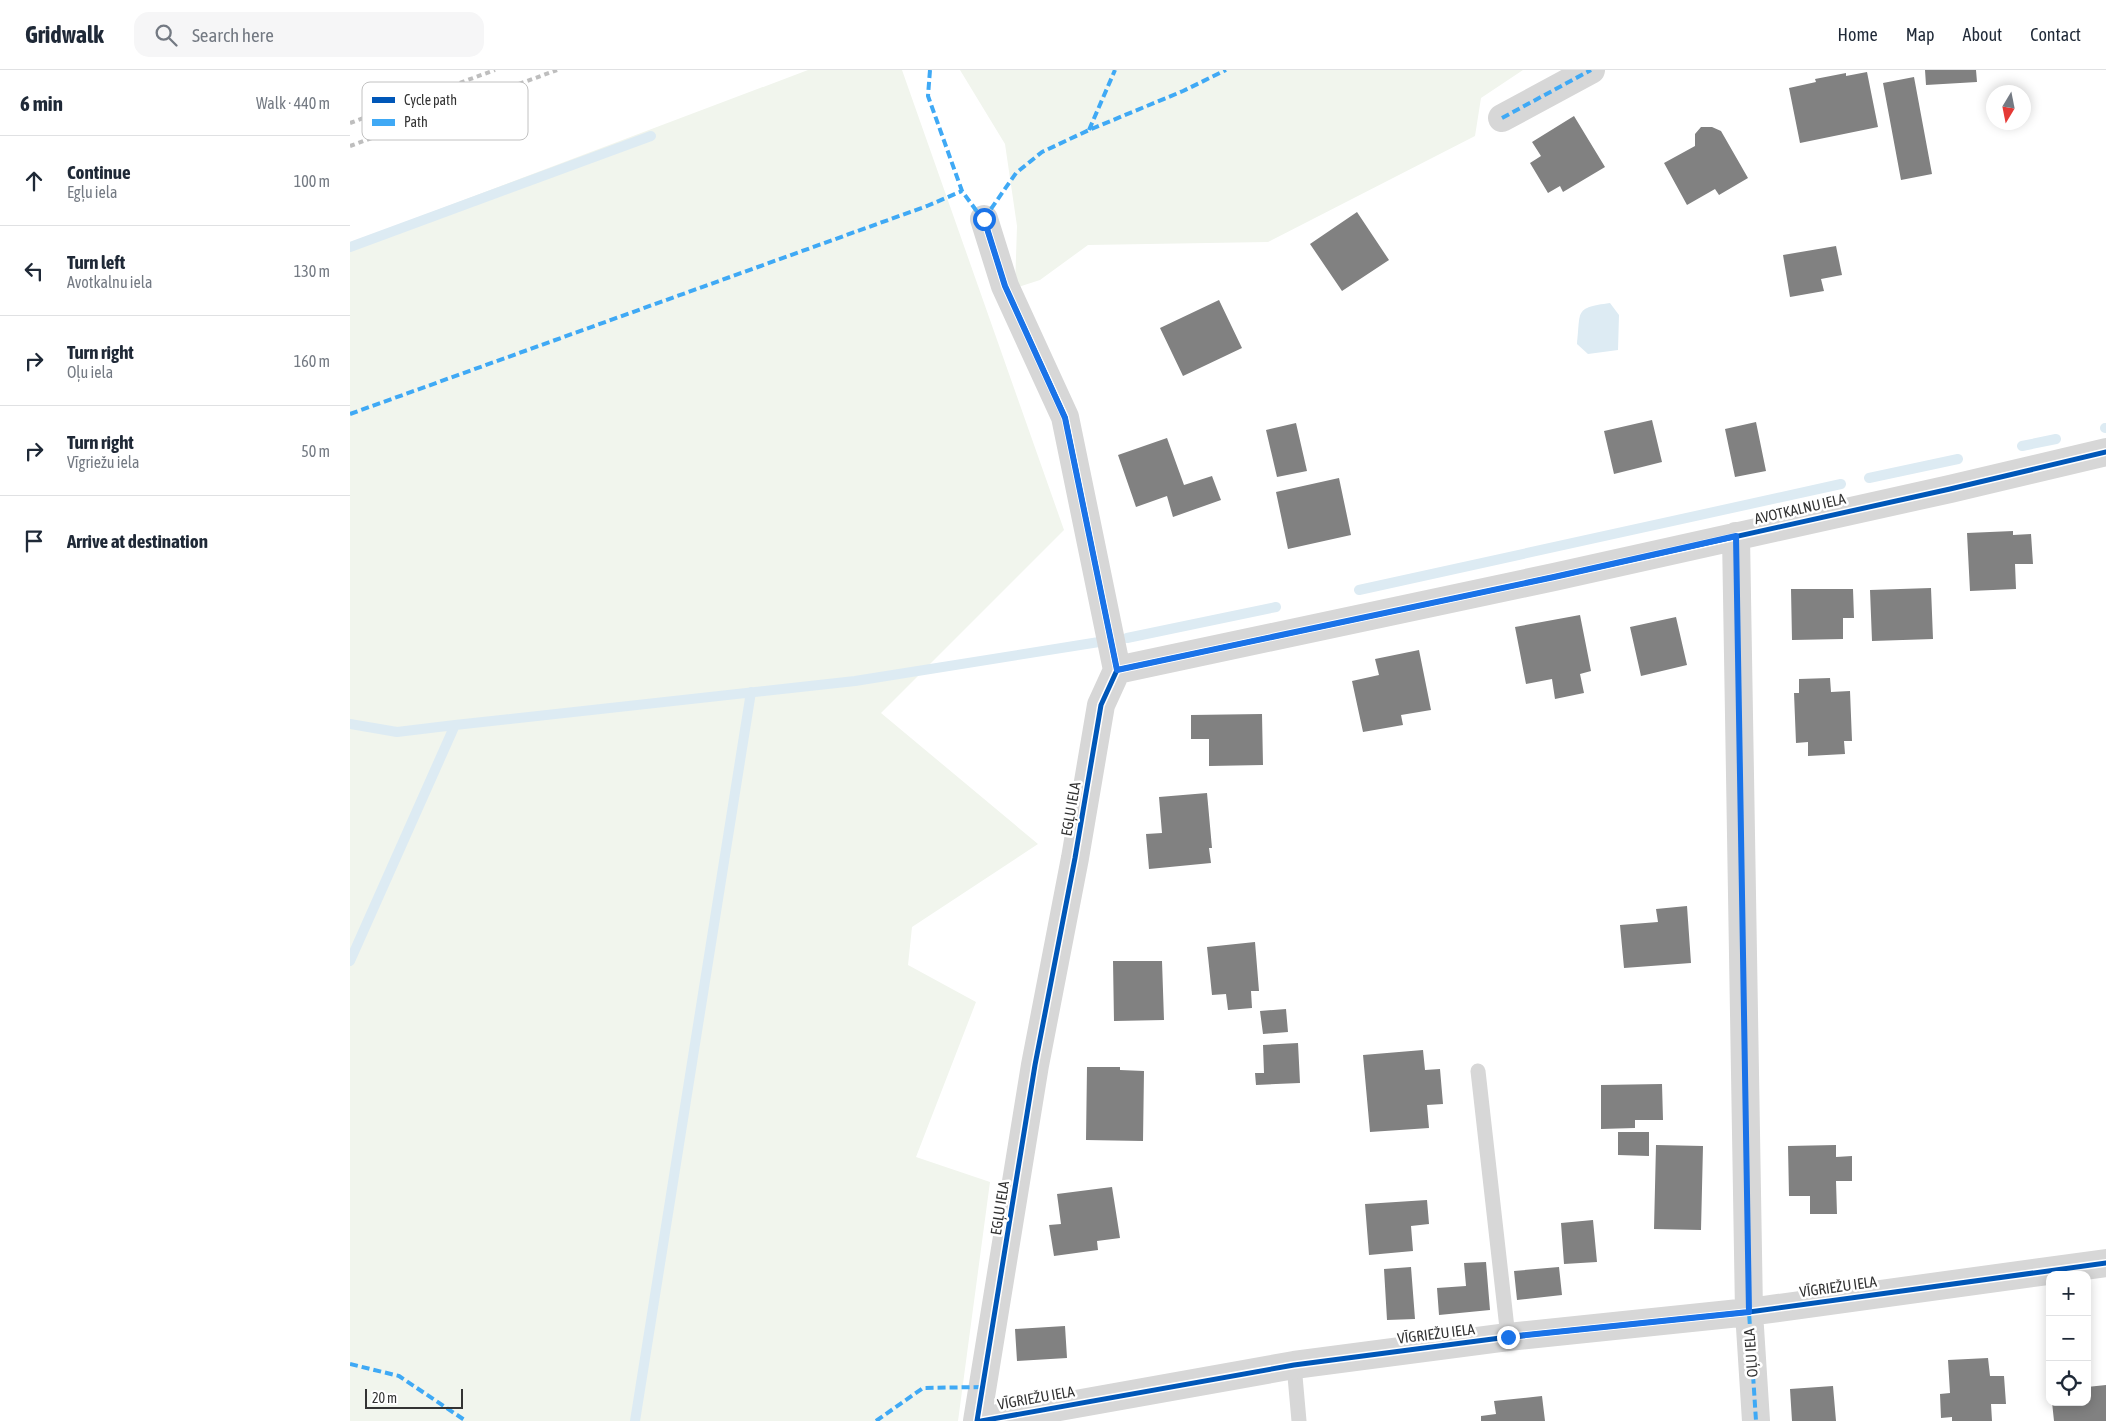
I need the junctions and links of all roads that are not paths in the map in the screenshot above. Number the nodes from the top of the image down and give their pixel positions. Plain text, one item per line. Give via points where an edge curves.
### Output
1 (1591, 70) edge
2 (1502, 118) dead end
3 (984, 219) dead end
4 (2106, 452) edge
5 (1736, 536) junction
6 (1117, 670) junction
7 (1478, 1071) dead end
8 (2106, 1263) edge
9 (1749, 1312) junction
10 (1508, 1337) junction
11 (1294, 1365) junction
12 (979, 1421) edge
13 (1299, 1421) edge
14 (1756, 1421) edge

1 - 2 street
3 - 6 street via 1005,286 1065,418
4 - 5 street, AVOTKALNU IELA
5 - 6 street, AVOTKALNU IELA
5 - 9 street, OĻU IELA
6 - 12 street, EGĻU IELA via 1101,705 1035,1065
7 - 10 lane
8 - 9 street, VĪGRIEŽU IELA
9 - 10 street, VĪGRIEŽU IELA
9 - 14 street, OĻU IELA
10 - 11 street, VĪGRIEŽU IELA
11 - 12 street, VĪGRIEŽU IELA
11 - 13 lane

